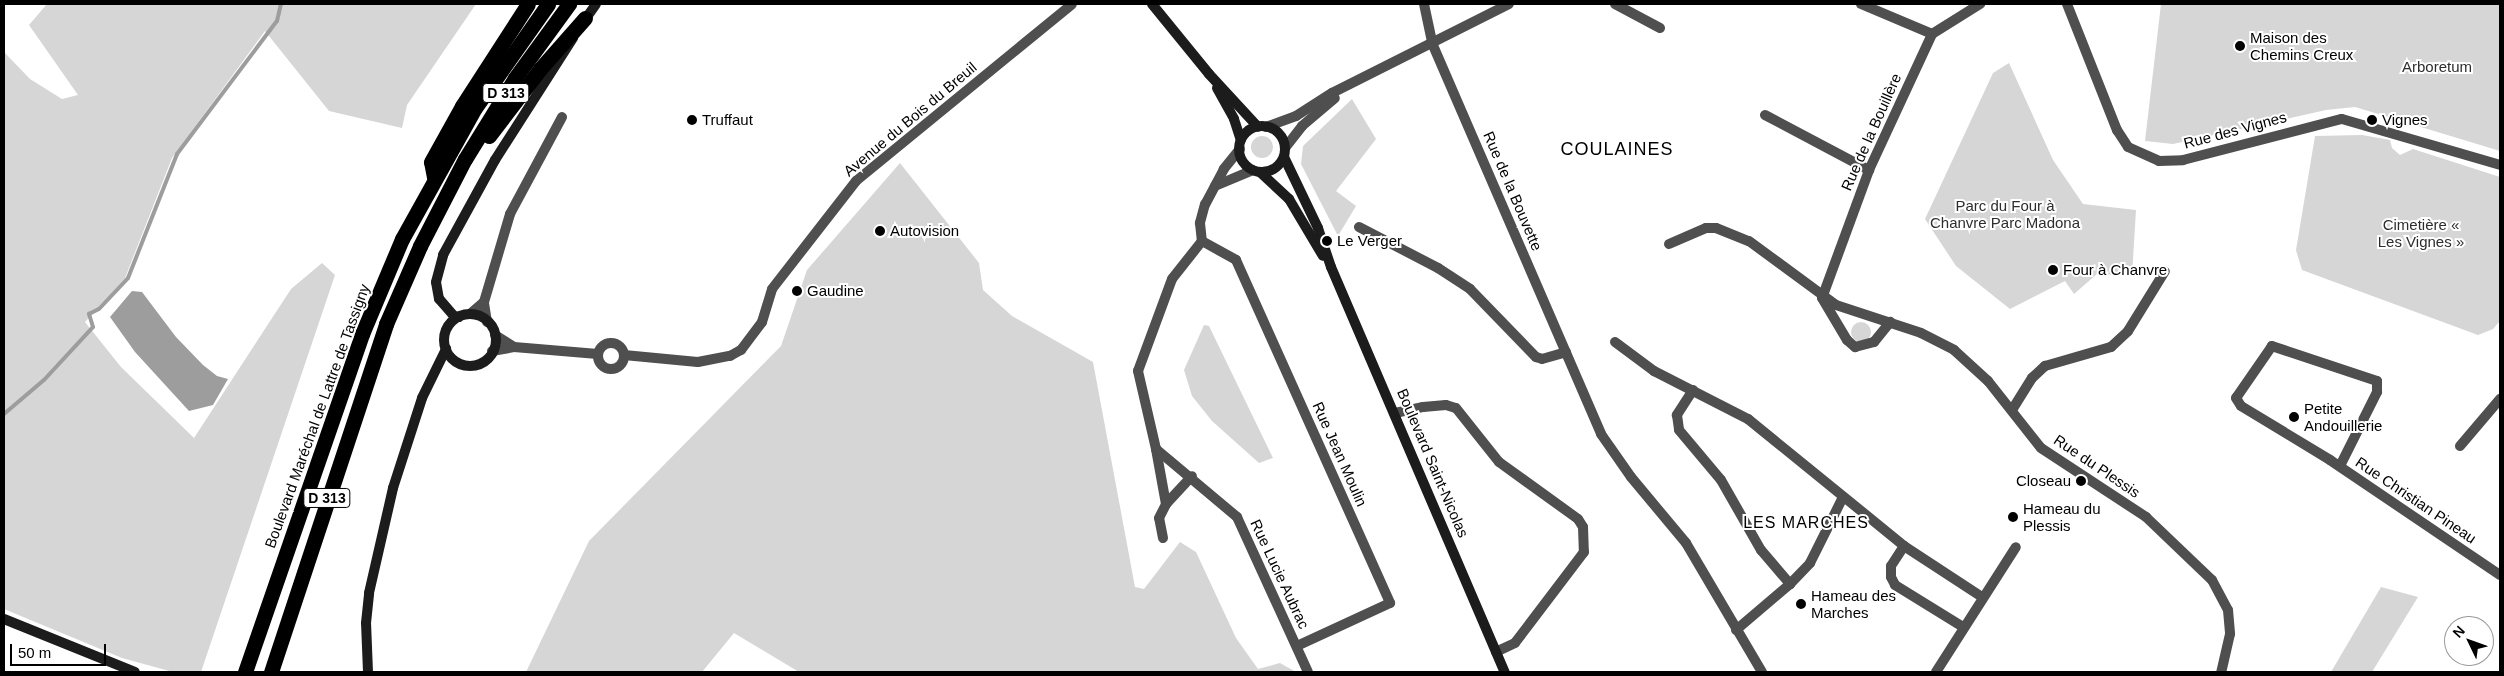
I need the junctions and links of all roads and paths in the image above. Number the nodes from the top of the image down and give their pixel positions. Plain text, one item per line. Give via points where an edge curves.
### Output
1 (528, 4) edge
2 (548, 4) edge
3 (568, 4) edge
4 (596, 4) edge
5 (1072, 4) edge
6 (1152, 4) edge
7 (1424, 4) edge
8 (1508, 4) edge
9 (1615, 4) edge
10 (1863, 4) edge
11 (1980, 4) edge
12 (2066, 4) edge
13 (585, 18) junction
14 (1660, 28) dead end
15 (1932, 34) junction
16 (1432, 43) junction
17 (1209, 74) junction
18 (1350, 84) junction
19 (1765, 115) dead end
20 (562, 117) dead end
21 (1262, 126) junction
22 (1240, 144) junction
23 (1284, 152) junction
24 (2500, 165) edge
25 (1869, 170) junction
26 (1257, 171) junction
27 (434, 177) junction
28 (1215, 186) junction
29 (450, 187) junction
30 (1359, 226) dead end
31 (1202, 241) junction
32 (1669, 244) dead end
33 (1331, 267) junction
34 (2164, 271) dead end
35 (1822, 298) junction
36 (484, 302) junction
37 (470, 314) junction
38 (459, 317) junction
39 (487, 322) junction
40 (1890, 322) junction
41 (495, 335) junction
42 (1615, 342) dead end
43 (514, 346) junction
44 (446, 349) junction
45 (492, 351) junction
46 (1566, 352) junction
47 (598, 354) junction
48 (624, 356) junction
49 (460, 364) junction
50 (438, 371) junction
51 (1692, 390) junction
52 (2500, 399) edge
53 (2012, 410) junction
54 (1395, 413) junction
55 (2460, 446) dead end
56 (1156, 449) junction
57 (2340, 466) junction
58 (1192, 476) junction
59 (1843, 497) junction
60 (1166, 504) junction
61 (1163, 538) dead end
62 (1904, 546) junction
63 (2016, 546) dead end
64 (2500, 575) edge
65 (1790, 584) junction
66 (1982, 597) junction
67 (4, 619) edge
68 (1963, 627) junction
69 (1736, 630) junction
70 (1298, 646) junction
71 (1496, 652) junction
72 (135, 672) edge
73 (245, 672) edge
74 (271, 672) edge
75 (368, 672) edge
76 (1308, 672) edge
77 (1505, 672) edge
78 (1762, 672) edge
79 (1936, 672) edge
80 (2221, 672) edge

1 - 27 highway via 462,106 431,162
2 - 27 highway, D 313 via 475,108
3 - 29 highway, D 313 via 515,78
4 - 13 main road
5 - 48 street, Avenue du Bois du Breuil via 856,181 772,289 762,322 741,350 730,356 698,362
6 - 17 main road
7 - 16 street, Rue de la Bouvette
8 - 16 street
9 - 14 street
10 - 15 street
11 - 15 street
12 - 24 street, Rue des Vignes via 2117,130 2128,147 2159,161 2182,160 2342,119
13 - 29 highway via 540,69
13 - 38 main road via 551,78 495,160 443,255 436,282 438,299
15 - 25 street, Rue de la Bouillère
16 - 18 street
16 - 46 street, Rue de la Bouvette
17 - 21 main road
17 - 22 main road via 1234,119
18 - 21 street via 1296,116
18 - 23 street via 1302,126
19 - 25 street
20 - 36 street via 510,214
21 - 22 main road via 1251,129
21 - 23 main road via 1279,134
22 - 26 main road via 1243,161
22 - 28 street
23 - 26 main road via 1274,168
23 - 33 main road, Boulevard Saint-Nicolas via 1318,228
25 - 35 street, Rue de la Bouillère
26 - 28 street
26 - 33 main road, Boulevard Saint-Nicolas via 1290,199
27 - 73 highway, Boulevard Maréchal de Lattre de Tassigny / D 313 via 402,239 362,334
28 - 31 street via 1200,223
29 - 74 highway, D 313 via 386,324
30 - 46 street via 1470,289 1536,357 1542,359
31 - 56 street via 1172,279 1138,371
31 - 70 street, Rue Jean Moulin via 1236,260 1390,603
32 - 35 street, Rue du Plessis via 1706,228 1716,228 1749,241
33 - 54 main road, Boulevard Saint-Nicolas
34 - 53 street via 2128,331 2117,342 2095,352 2045,366 2032,378
35 - 40 street, Rue du Plessis via 1851,312
35 - 40 street, Rue du Plessis via 1847,340 1855,347 1874,342
36 - 37 street
36 - 39 street
37 - 38 main road
37 - 39 main road
38 - 44 main road via 445,332
39 - 41 main road
40 - 53 street, Rue du Plessis via 1954,350 1975,367
41 - 43 street
41 - 45 main road
42 - 51 street via 1654,371
43 - 45 street
43 - 47 street
44 - 49 main road
44 - 50 main road
45 - 49 main road via 477,365
46 - 69 street, Rue de la Bouvette via 1601,434 1631,478 1686,543
47 - 48 street via 606,344 614,343
47 - 48 street via 603,366 610,369 622,364
49 - 50 main road
50 - 75 main road via 411,430 376,561 366,623
51 - 59 street via 1748,419
51 - 65 street via 1677,415 1679,430 1721,480 1761,550
52 - 55 street
53 - 80 street, Rue du Plessis via 2041,448 2146,517 2212,580 2228,610 2230,634
54 - 71 main road, Boulevard Saint-Nicolas
54 - 71 street via 1424,407 1456,408 1499,462 1578,519 1583,527 1584,552 1514,643
56 - 58 street, Rue Lucie Aubrac
56 - 60 street
57 - 57 street, Rue Christian Pineau via 2241,406 2236,398 2272,346 2377,381 2376,392
57 - 64 street, Rue Christian Pineau
58 - 60 street
58 - 70 street, Rue Lucie Aubrac via 1238,517
59 - 62 street
59 - 65 street via 1810,563
60 - 61 street via 1159,518
62 - 66 street
62 - 68 street via 1891,566 1890,577 1895,585
63 - 66 street
65 - 69 street
66 - 68 street
67 - 72 main road
68 - 79 street
69 - 78 street, Rue de la Bouvette
70 - 76 street, Rue Lucie Aubrac
71 - 77 main road, Boulevard Saint-Nicolas

